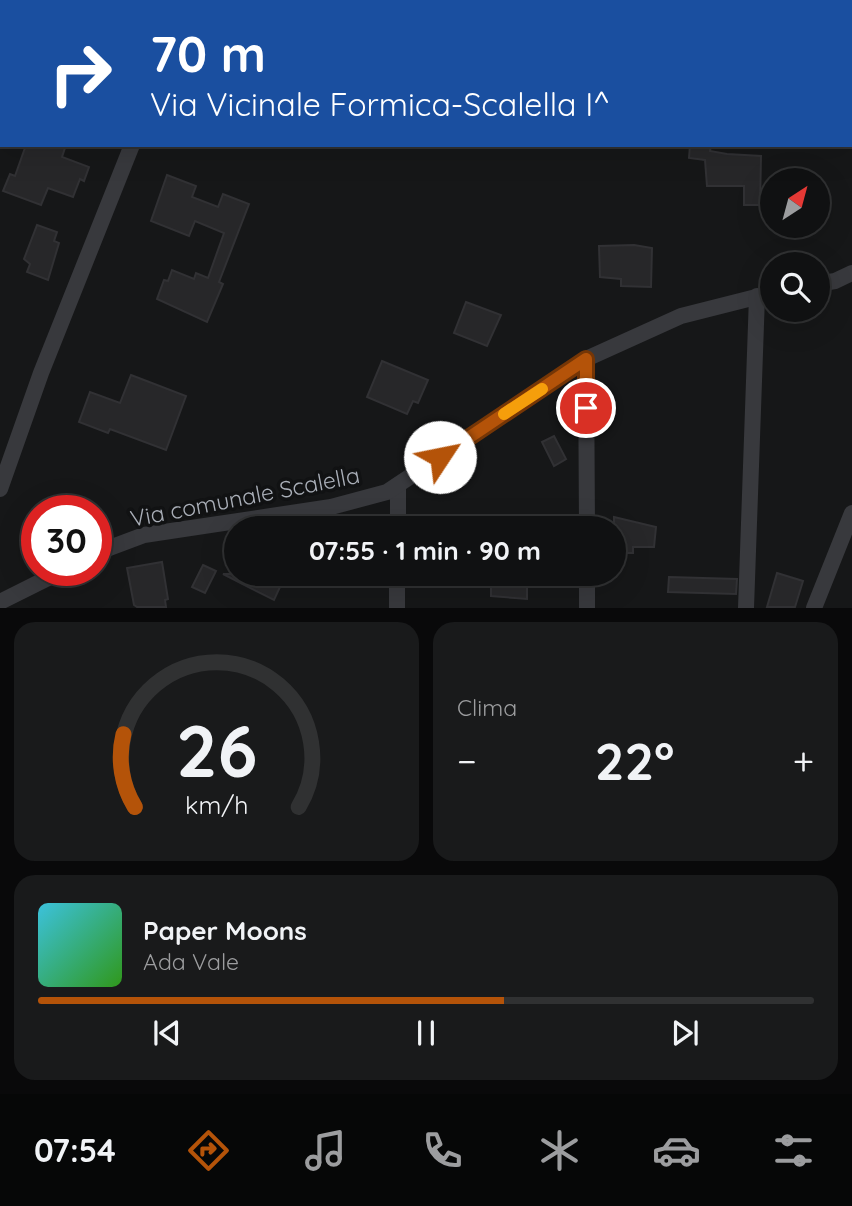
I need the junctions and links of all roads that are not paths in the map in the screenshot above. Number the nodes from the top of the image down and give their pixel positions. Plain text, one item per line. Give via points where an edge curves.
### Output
1 (131, 147) edge
2 (852, 273) edge
3 (830, 282) edge
4 (760, 295) edge
5 (762, 322) edge
6 (586, 359) junction
7 (398, 485) junction
8 (0, 489) edge
9 (852, 513) edge
10 (398, 516) edge
11 (587, 516) edge
12 (112, 547) edge
13 (32, 586) edge
14 (397, 586) edge
15 (587, 586) edge
16 (0, 602) edge
17 (397, 607) edge
18 (587, 607) edge
19 (746, 607) edge
20 (814, 607) edge

1 - 8 street
2 - 3 street
4 - 6 street, Via comunale Scalella via 681,316
5 - 19 street
6 - 7 street, Via comunale Scalella
6 - 11 street
7 - 10 street
7 - 12 street, Via comunale Scalella via 331,507 144,535
9 - 20 street
13 - 16 street
14 - 17 street
15 - 18 street

